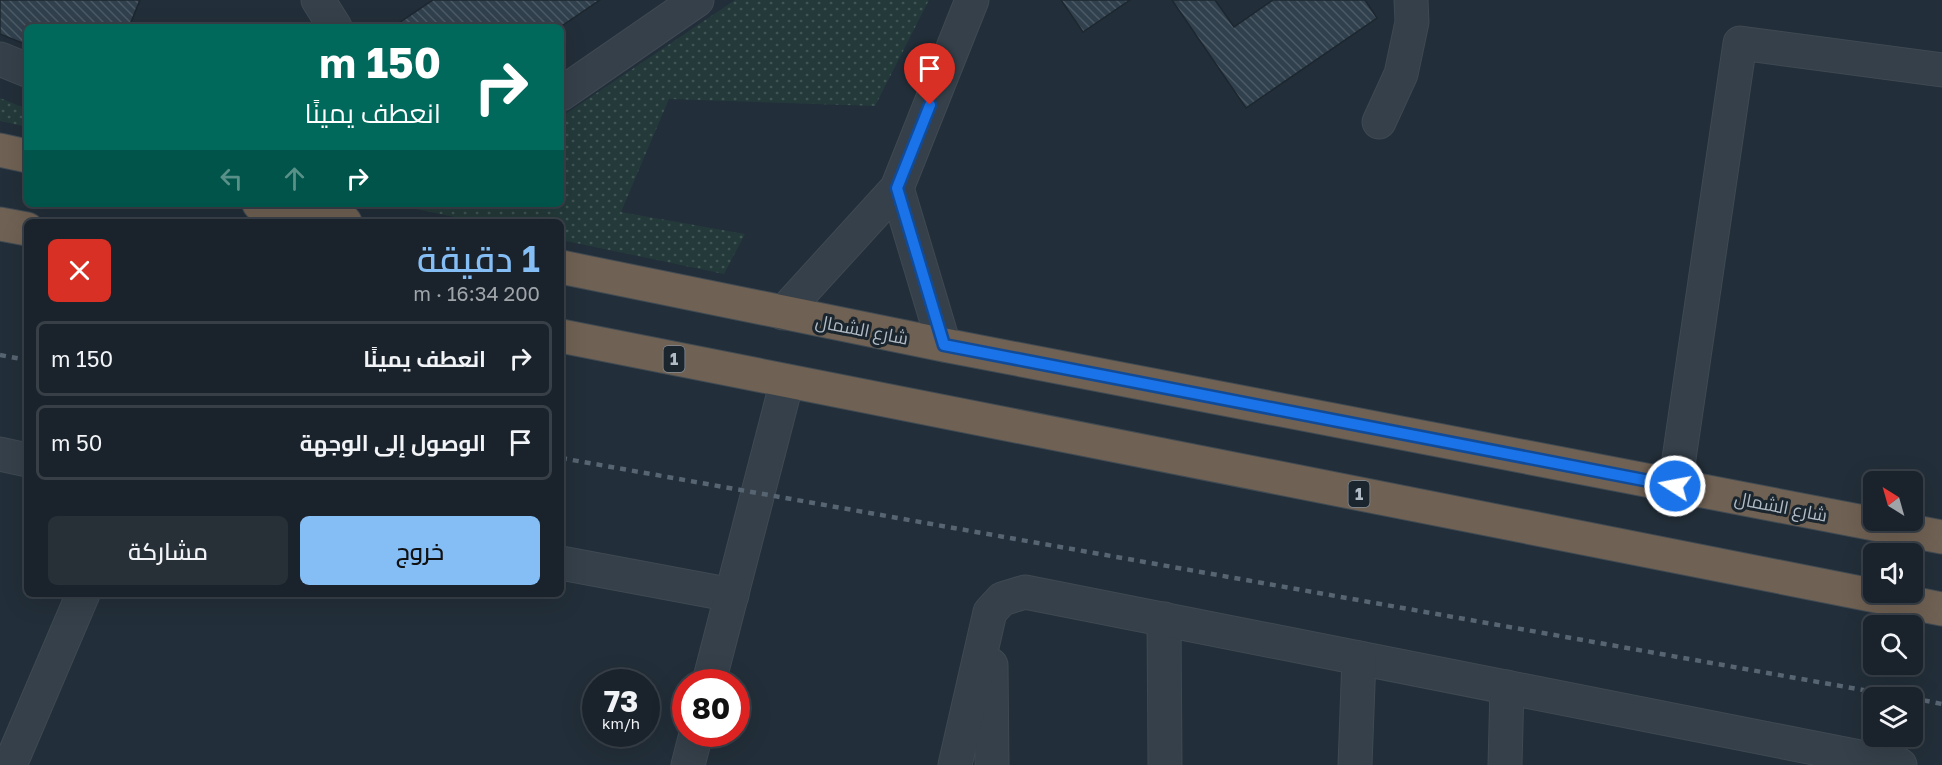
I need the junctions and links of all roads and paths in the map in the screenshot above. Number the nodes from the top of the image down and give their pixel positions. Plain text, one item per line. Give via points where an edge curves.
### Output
1 (697, 0) edge
2 (972, 0) edge
3 (1411, 0) edge
4 (0, 59) edge
5 (24, 69) edge
6 (1942, 70) edge
7 (564, 92) edge
8 (1379, 122) dead end
9 (0, 150) edge
10 (24, 155) edge
11 (897, 188) junction
12 (273, 207) edge
13 (331, 219) edge
14 (0, 224) edge
15 (24, 228) edge
16 (564, 268) edge
17 (783, 313) junction
18 (564, 337) edge
19 (944, 345) junction
20 (787, 381) junction
21 (0, 454) edge
22 (24, 459) edge
23 (1675, 486) junction
24 (1942, 537) edge
25 (564, 564) edge
26 (732, 595) junction
27 (82, 597) edge
28 (1938, 607) edge
29 (990, 612) junction
30 (1164, 620) junction
31 (1359, 658) junction
32 (712, 669) edge
33 (1507, 687) junction
34 (693, 747) edge
35 (1763, 751) edge
36 (10, 765) edge
37 (688, 765) edge
38 (955, 765) edge
39 (992, 765) edge
40 (1165, 765) edge
41 (1354, 765) edge
42 (1504, 765) edge
43 (1900, 765) edge

1 - 7 street
2 - 11 street
3 - 8 street via 1412,22 1401,74
4 - 5 street
6 - 23 street via 1740,43
9 - 10 highway
11 - 17 street
11 - 19 street
12 - 13 highway
14 - 15 highway
16 - 17 highway, شارع الشمال
17 - 19 highway, شارع الشمال
18 - 20 highway, 1
19 - 23 highway, شارع الشمال
20 - 26 street
20 - 28 highway, 1
21 - 22 street
23 - 24 highway, شارع الشمال
25 - 26 street
26 - 32 street
27 - 36 street
29 - 30 street via 1002,599 1025,592
29 - 38 street
29 - 39 street
30 - 31 street
30 - 40 street
31 - 33 street
31 - 41 street
33 - 35 street
33 - 42 street
34 - 37 street
35 - 43 street

